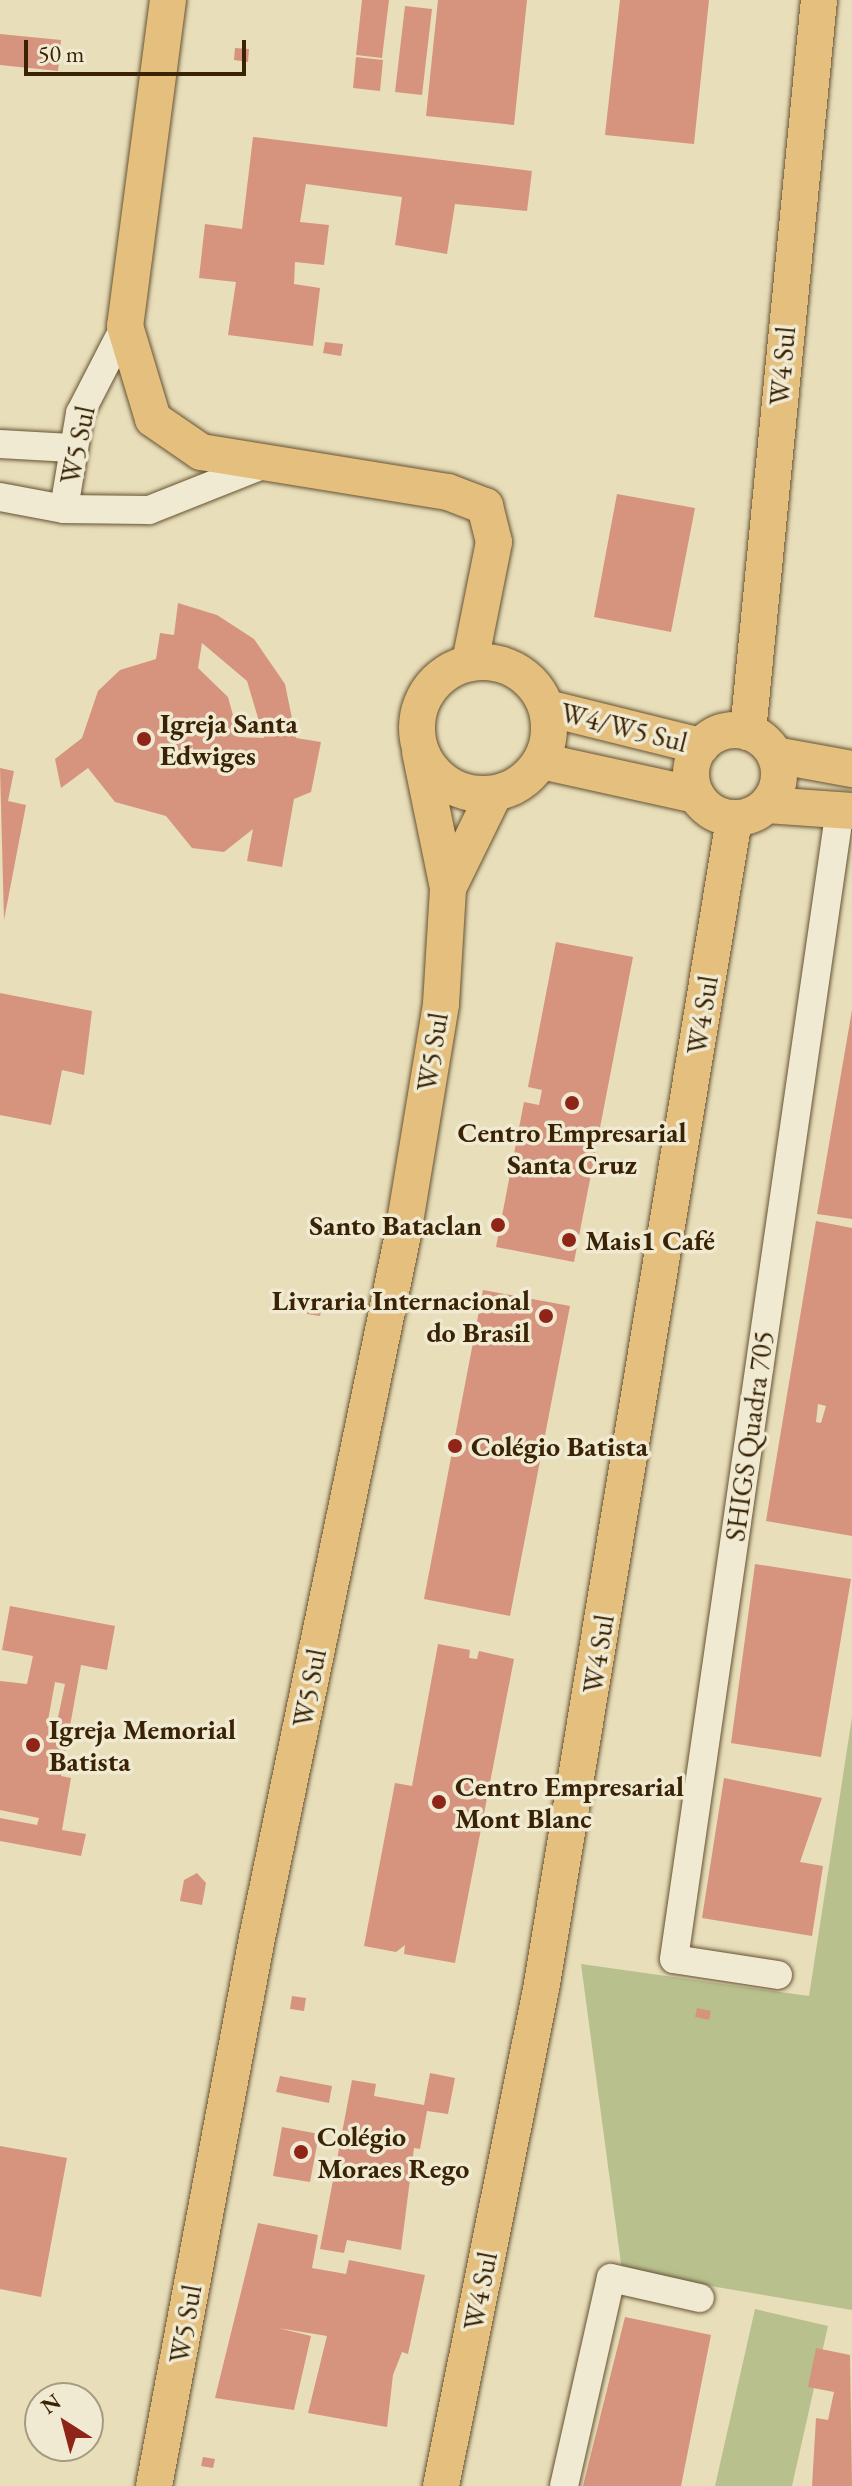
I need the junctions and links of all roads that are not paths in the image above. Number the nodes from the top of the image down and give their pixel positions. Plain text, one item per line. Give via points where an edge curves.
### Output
1 (168, 0) edge
2 (819, 0) edge
3 (125, 326) junction
4 (0, 444) edge
5 (71, 448) junction
6 (265, 464) junction
7 (0, 497) edge
8 (64, 509) junction
9 (470, 662) junction
10 (547, 708) junction
11 (762, 743) junction
12 (701, 746) junction
13 (420, 752) junction
14 (541, 761) junction
15 (852, 769) edge
16 (494, 794) junction
17 (696, 795) junction
18 (767, 805) junction
19 (846, 810) edge
20 (734, 819) junction
21 (448, 888) junction
22 (778, 1975) dead end
23 (700, 2298) dead end
24 (154, 2486) edge
25 (441, 2486) edge
26 (564, 2486) edge

1 - 3 main road, W5 Sul
2 - 11 main road, W4 Sul
3 - 5 street, W5 Sul via 96,373
3 - 6 main road, W5 Sul via 153,419 185,446
4 - 5 street
5 - 8 street, W5 Sul
6 - 8 street, W5 Sul via 149,510
6 - 9 main road, W5 Sul via 466,495 485,506 494,542
7 - 8 street
9 - 10 main road via 509,666
9 - 13 main road via 443,674 424,696 416,724
10 - 12 main road, W4/W5 Sul
10 - 14 main road
11 - 12 main road via 723,732
11 - 15 main road
11 - 18 main road via 779,781
12 - 17 main road via 691,769
13 - 16 main road via 436,776 461,792
13 - 21 main road, W5 Sul
14 - 16 main road via 529,777
14 - 17 main road, W4/W5 Sul
16 - 21 main road, W5 Sul
17 - 20 main road via 712,812
18 - 19 main road
18 - 20 main road
19 - 22 street, SHIGS Quadra 705 via 674,1959
20 - 25 main road, W4 Sul via 542,1984
21 - 24 main road, W5 Sul via 441,1004 403,1234 257,1938
23 - 26 street via 611,2278

